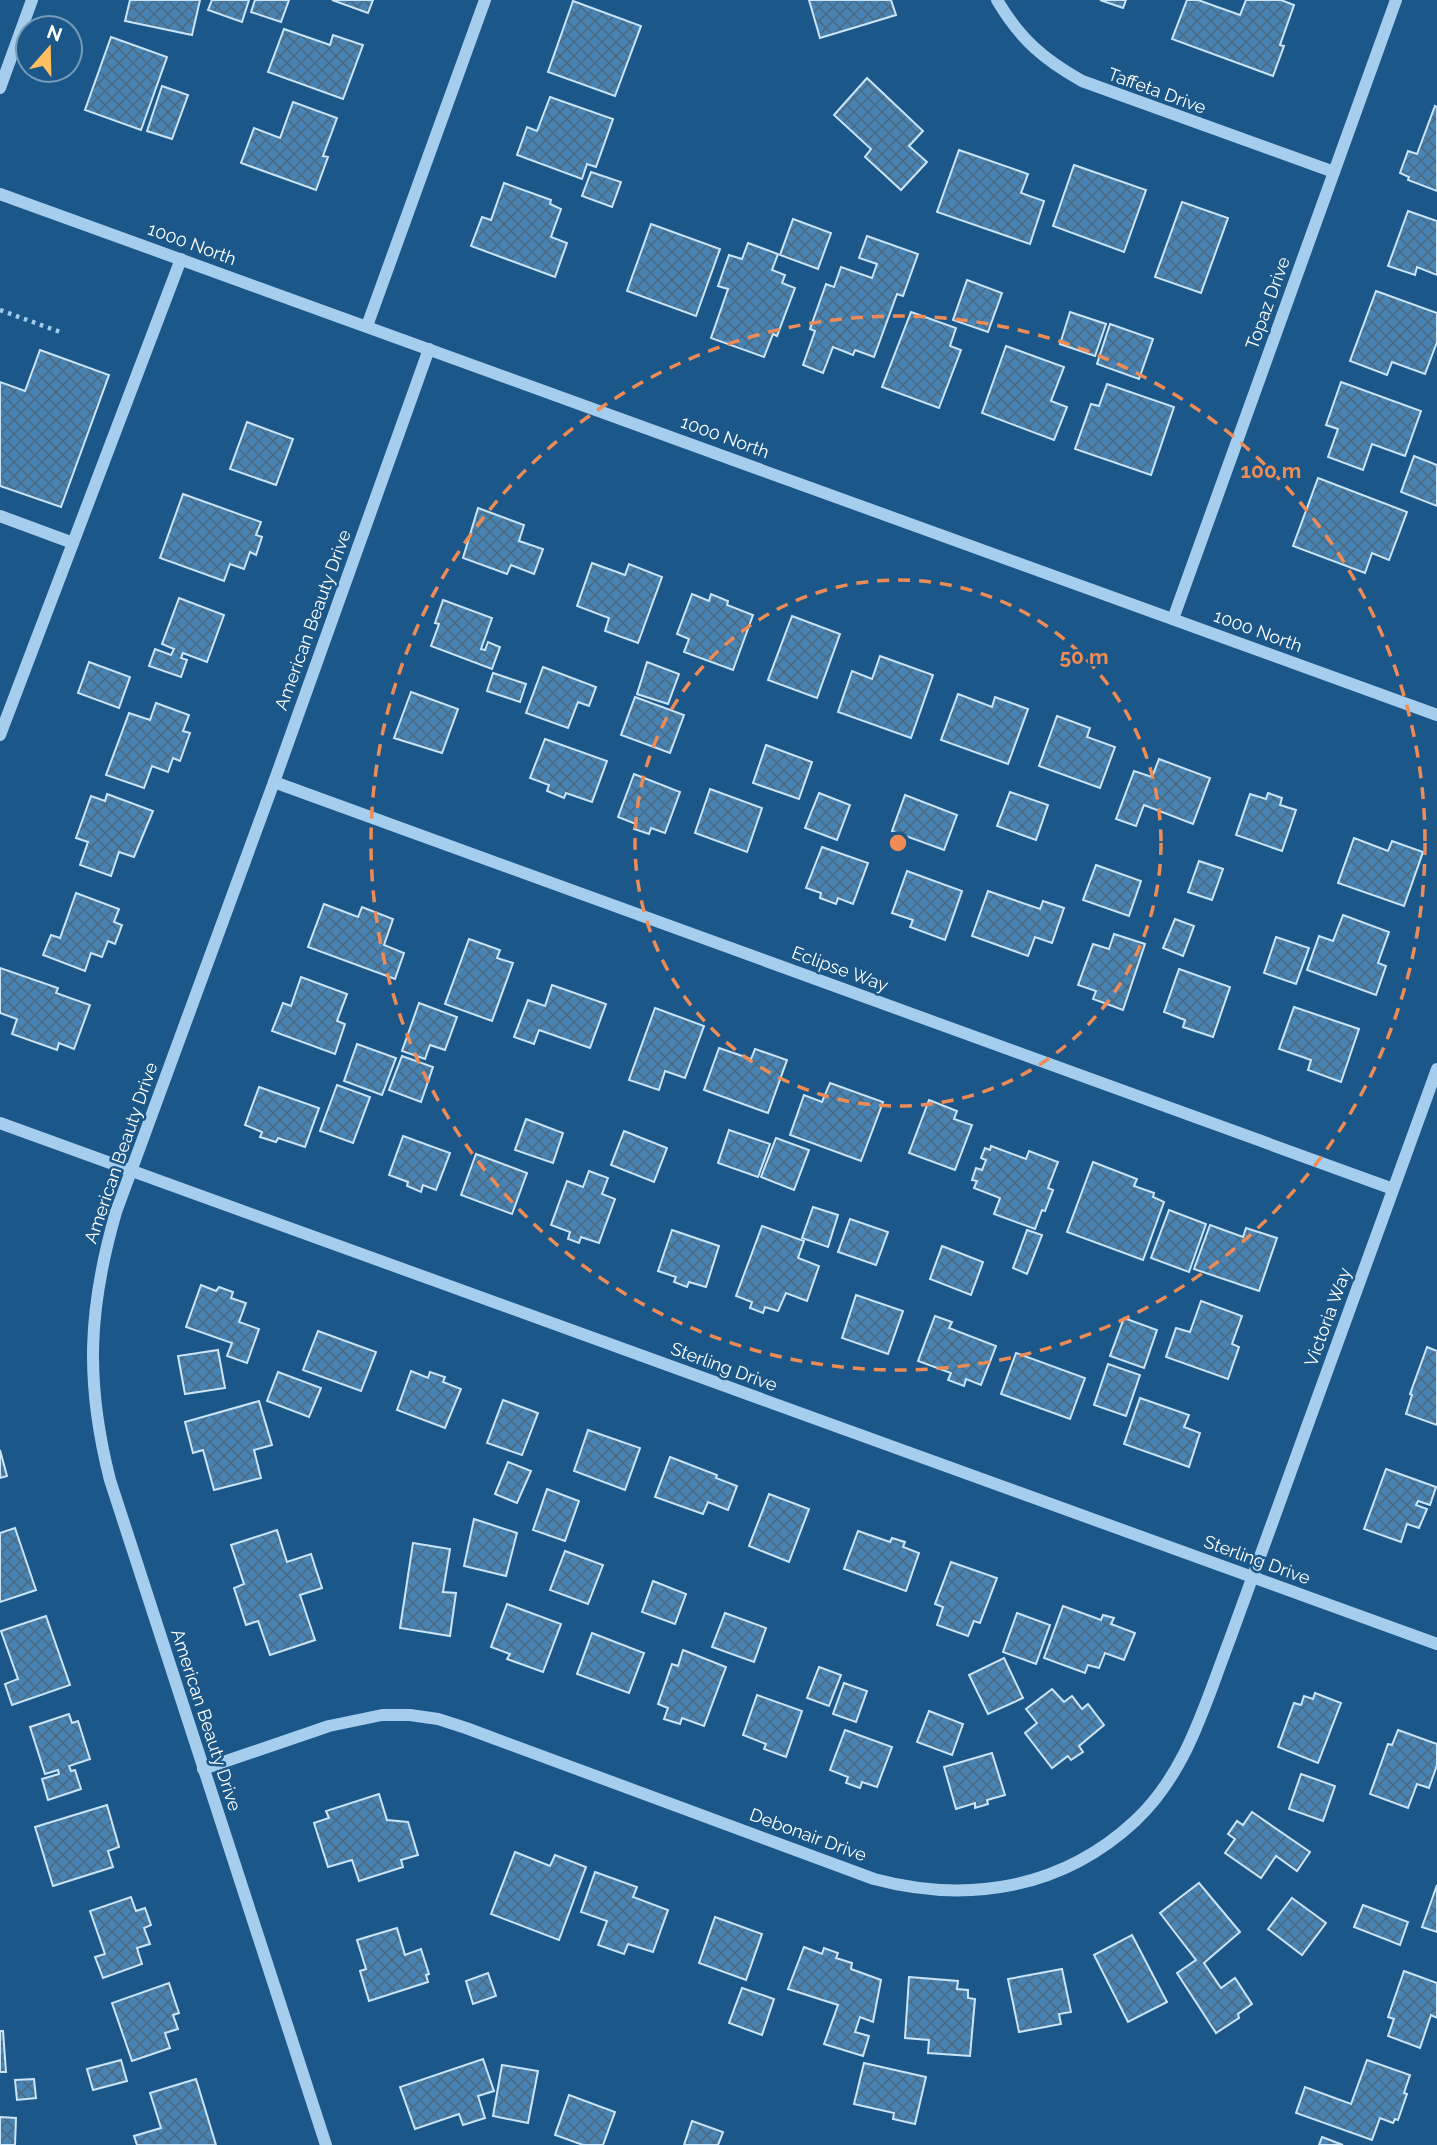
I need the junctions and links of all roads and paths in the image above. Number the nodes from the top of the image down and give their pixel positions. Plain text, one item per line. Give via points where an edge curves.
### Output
1 (32, 0) edge
2 (485, 0) edge
3 (997, 0) edge
4 (1396, 0) edge
5 (0, 88) edge
6 (1334, 172) junction
7 (0, 194) edge
8 (181, 259) junction
9 (0, 310) edge
10 (367, 326) junction
11 (60, 332) dead end
12 (429, 349) junction
13 (0, 516) edge
14 (73, 544) junction
15 (1173, 619) junction
16 (1437, 715) edge
17 (0, 735) edge
18 (274, 782) junction
19 (1437, 1069) edge
20 (0, 1123) edge
21 (130, 1170) junction
22 (1393, 1189) junction
23 (1252, 1577) junction
24 (1437, 1644) edge
25 (203, 1769) junction
26 (326, 2145) edge

1 - 5 street
2 - 10 street
3 - 6 street, Taffeta Drive via 1033,48 1082,81
4 - 6 street, Topaz Drive
6 - 15 street, Topaz Drive
7 - 8 street, 1000 North
8 - 10 street, 1000 North
8 - 14 street
9 - 11 path
10 - 12 street, 1000 North
12 - 15 street, 1000 North
12 - 18 street, American Beauty Drive
13 - 14 street
14 - 17 street
15 - 16 street, 1000 North
18 - 21 street, American Beauty Drive
18 - 22 street, Eclipse Way
19 - 22 street, Victoria Way
20 - 21 street, Sterling Drive
21 - 23 street, Sterling Drive
21 - 25 street, American Beauty Drive via 103,1256 95,1301 95,1412 110,1480
22 - 23 street, Victoria Way
23 - 24 street, Sterling Drive
23 - 25 street, Debonair Drive via 1198,1725 1162,1790 1136,1820 1069,1866 990,1890 947,1892 874,1879 438,1719 410,1715 355,1719
25 - 26 street, American Beauty Drive

